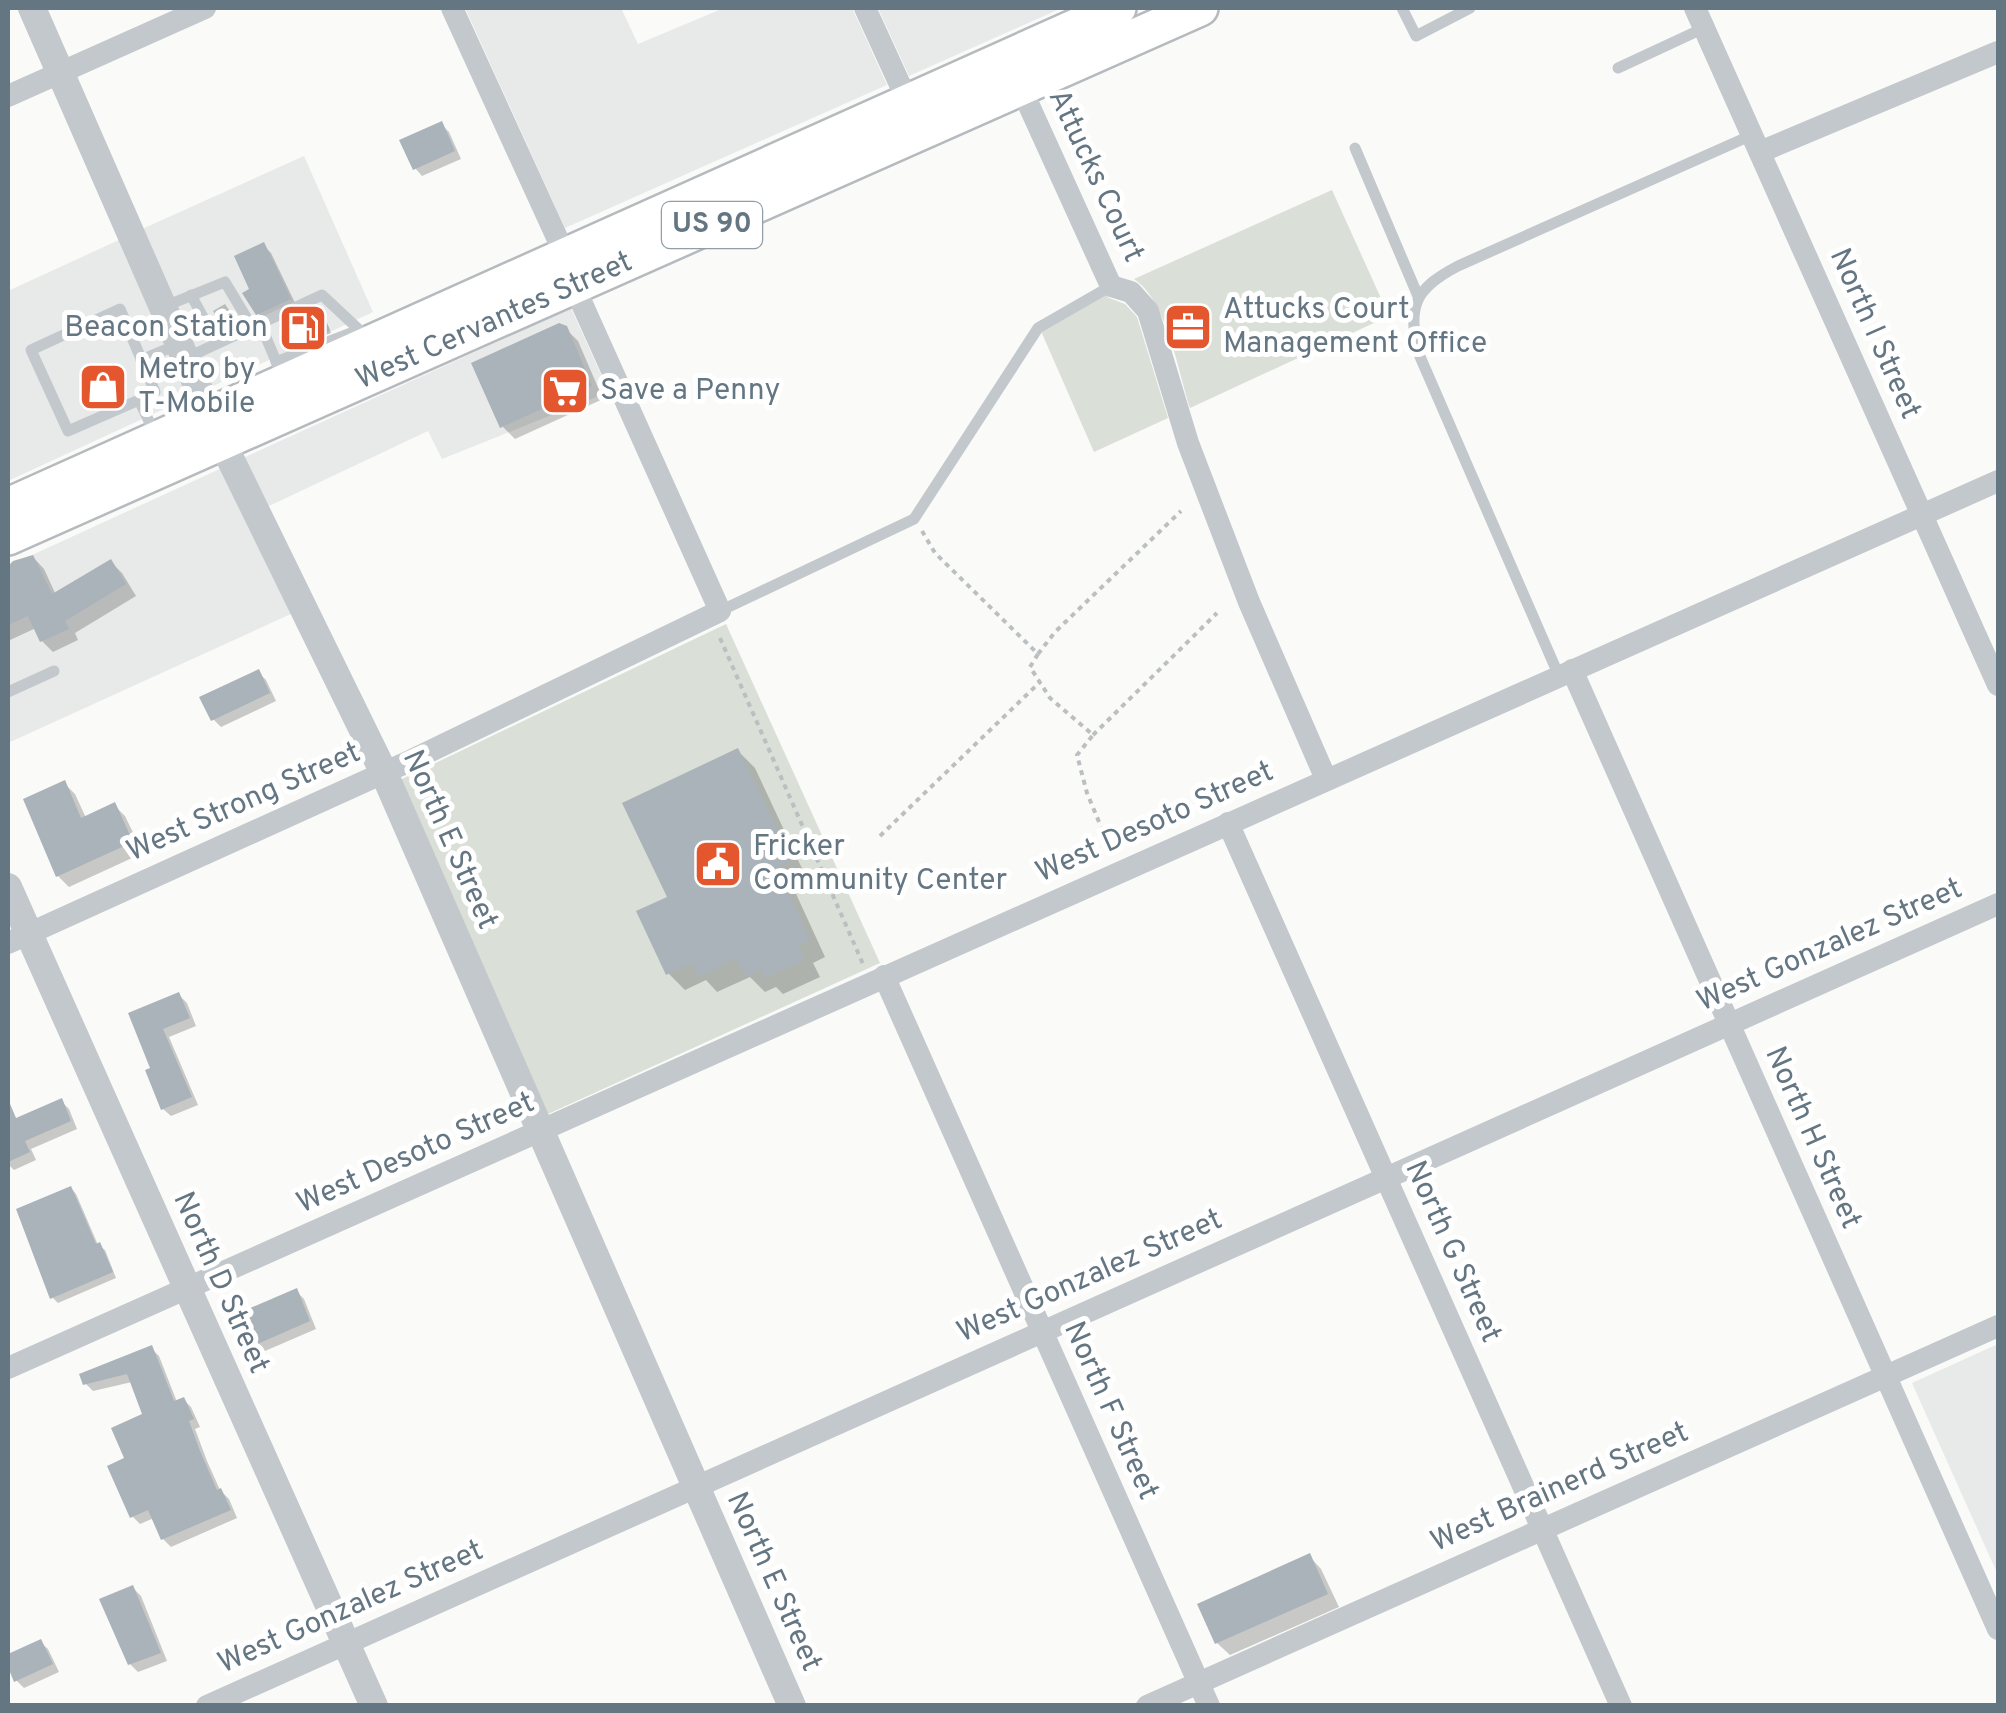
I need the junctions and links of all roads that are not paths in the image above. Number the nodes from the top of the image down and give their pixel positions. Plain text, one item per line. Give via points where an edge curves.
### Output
1 (32, 8) edge
2 (205, 8) edge
3 (452, 8) edge
4 (865, 8) edge
5 (1118, 8) edge
6 (1156, 8) edge
7 (1200, 8) edge
8 (1402, 8) edge
9 (1470, 8) edge
10 (1699, 18) edge
11 (1998, 52) edge
12 (1618, 68) dead end
13 (61, 72) junction
14 (1021, 88) junction
15 (8, 96) edge
16 (908, 102) junction
17 (1756, 144) junction
18 (1355, 148) dead end
19 (747, 210) junction
20 (570, 270) junction
21 (1110, 286) junction
22 (192, 296) junction
23 (1418, 296) junction
24 (164, 307) junction
25 (256, 326) junction
26 (366, 336) junction
27 (217, 343) junction
28 (183, 351) junction
29 (142, 360) junction
30 (280, 372) junction
31 (140, 400) junction
32 (217, 428) junction
33 (156, 438) junction
34 (1998, 481) edge
35 (8, 506) edge
36 (1922, 515) junction
37 (8, 537) edge
38 (715, 613) junction
39 (54, 672) dead end
40 (1566, 673) junction
41 (1998, 685) edge
42 (8, 692) edge
43 (384, 773) junction
44 (1326, 780) junction
45 (1228, 823) junction
46 (8, 888) edge
47 (1998, 904) edge
48 (18, 939) edge
49 (877, 979) junction
50 (1729, 1024) junction
51 (542, 1131) junction
52 (1386, 1178) junction
53 (186, 1288) junction
54 (1998, 1326) edge
55 (1042, 1332) junction
56 (8, 1368) edge
57 (1885, 1376) junction
58 (694, 1486) junction
59 (1542, 1530) junction
60 (1998, 1626) edge
61 (346, 1644) junction
62 (1198, 1682) junction
63 (207, 1706) edge
64 (374, 1706) edge
65 (792, 1706) edge
66 (1146, 1706) edge
67 (1208, 1706) edge
68 (1621, 1706) edge

1 - 13 street, North E Street
2 - 13 street
3 - 20 street
4 - 16 street
5 - 16 main road, West Cervantes Street / US 90
6 - 14 main road via 1035,64
7 - 14 main road, West Cervantes Street / US 90
8 - 9 lane via 1416,36
10 - 12 lane
10 - 17 street, North I Street
11 - 17 street
13 - 15 street
13 - 24 street, North E Street
14 - 19 main road, West Cervantes Street / US 90
14 - 21 street, Attucks Court
16 - 19 main road via 899,127 784,179
16 - 20 main road, West Cervantes Street / US 90
17 - 23 lane via 1458,266
17 - 36 street, North I Street
18 - 23 lane
19 - 20 main road, West Cervantes Street / US 90
20 - 26 main road, West Cervantes Street / US 90
20 - 32 main road, West Cervantes Street / US 90
20 - 38 street
21 - 38 lane via 1038,328 914,519
21 - 44 street, Attucks Court via 1131,292 1148,311 1188,444
22 - 24 lane
22 - 25 lane via 225,282
22 - 27 lane
23 - 40 lane via 1418,352
24 - 28 street, North E Street
25 - 26 lane via 322,295
25 - 27 lane
25 - 30 lane
26 - 30 main road, West Cervantes Street / US 90
27 - 28 lane
28 - 29 lane
28 - 32 street, North E Street
29 - 31 lane via 155,392
29 - 31 lane via 120,310 31,350 68,430
30 - 32 main road, West Cervantes Street / US 90
31 - 33 lane
32 - 33 main road, West Cervantes Street / US 90
32 - 37 main road, West Cervantes Street / US 90
32 - 43 street, North E Street
33 - 35 main road, West Cervantes Street / US 90
34 - 36 street, West Desoto Street
36 - 40 street, West Desoto Street
36 - 41 street, North I Street
38 - 43 street, West Strong Street
39 - 42 lane
40 - 44 street, West Desoto Street
40 - 50 street, North H Street
43 - 48 street, West Strong Street
43 - 51 street, North E Street
44 - 45 street, West Desoto Street
45 - 49 street, West Desoto Street
45 - 52 street, North G Street
46 - 48 street, North D Street
47 - 50 street, West Gonzalez Street
48 - 53 street, North D Street
49 - 51 street, West Desoto Street
49 - 55 street, North F Street
50 - 52 street, West Gonzalez Street
50 - 57 street, North H Street
51 - 53 street, West Desoto Street
51 - 58 street, North E Street
52 - 55 street, West Gonzalez Street
52 - 59 street, North G Street
53 - 56 street, West Desoto Street
53 - 61 street, North D Street
54 - 57 street, West Brainerd Street
55 - 58 street, West Gonzalez Street
55 - 62 street, North F Street
57 - 59 street, West Brainerd Street
57 - 60 street, North H Street
58 - 61 street, West Gonzalez Street
58 - 65 street, North E Street
59 - 62 street, West Brainerd Street
59 - 68 street, North G Street
61 - 63 street, West Gonzalez Street
61 - 64 street, North D Street
62 - 66 street, West Brainerd Street
62 - 67 street, North F Street

